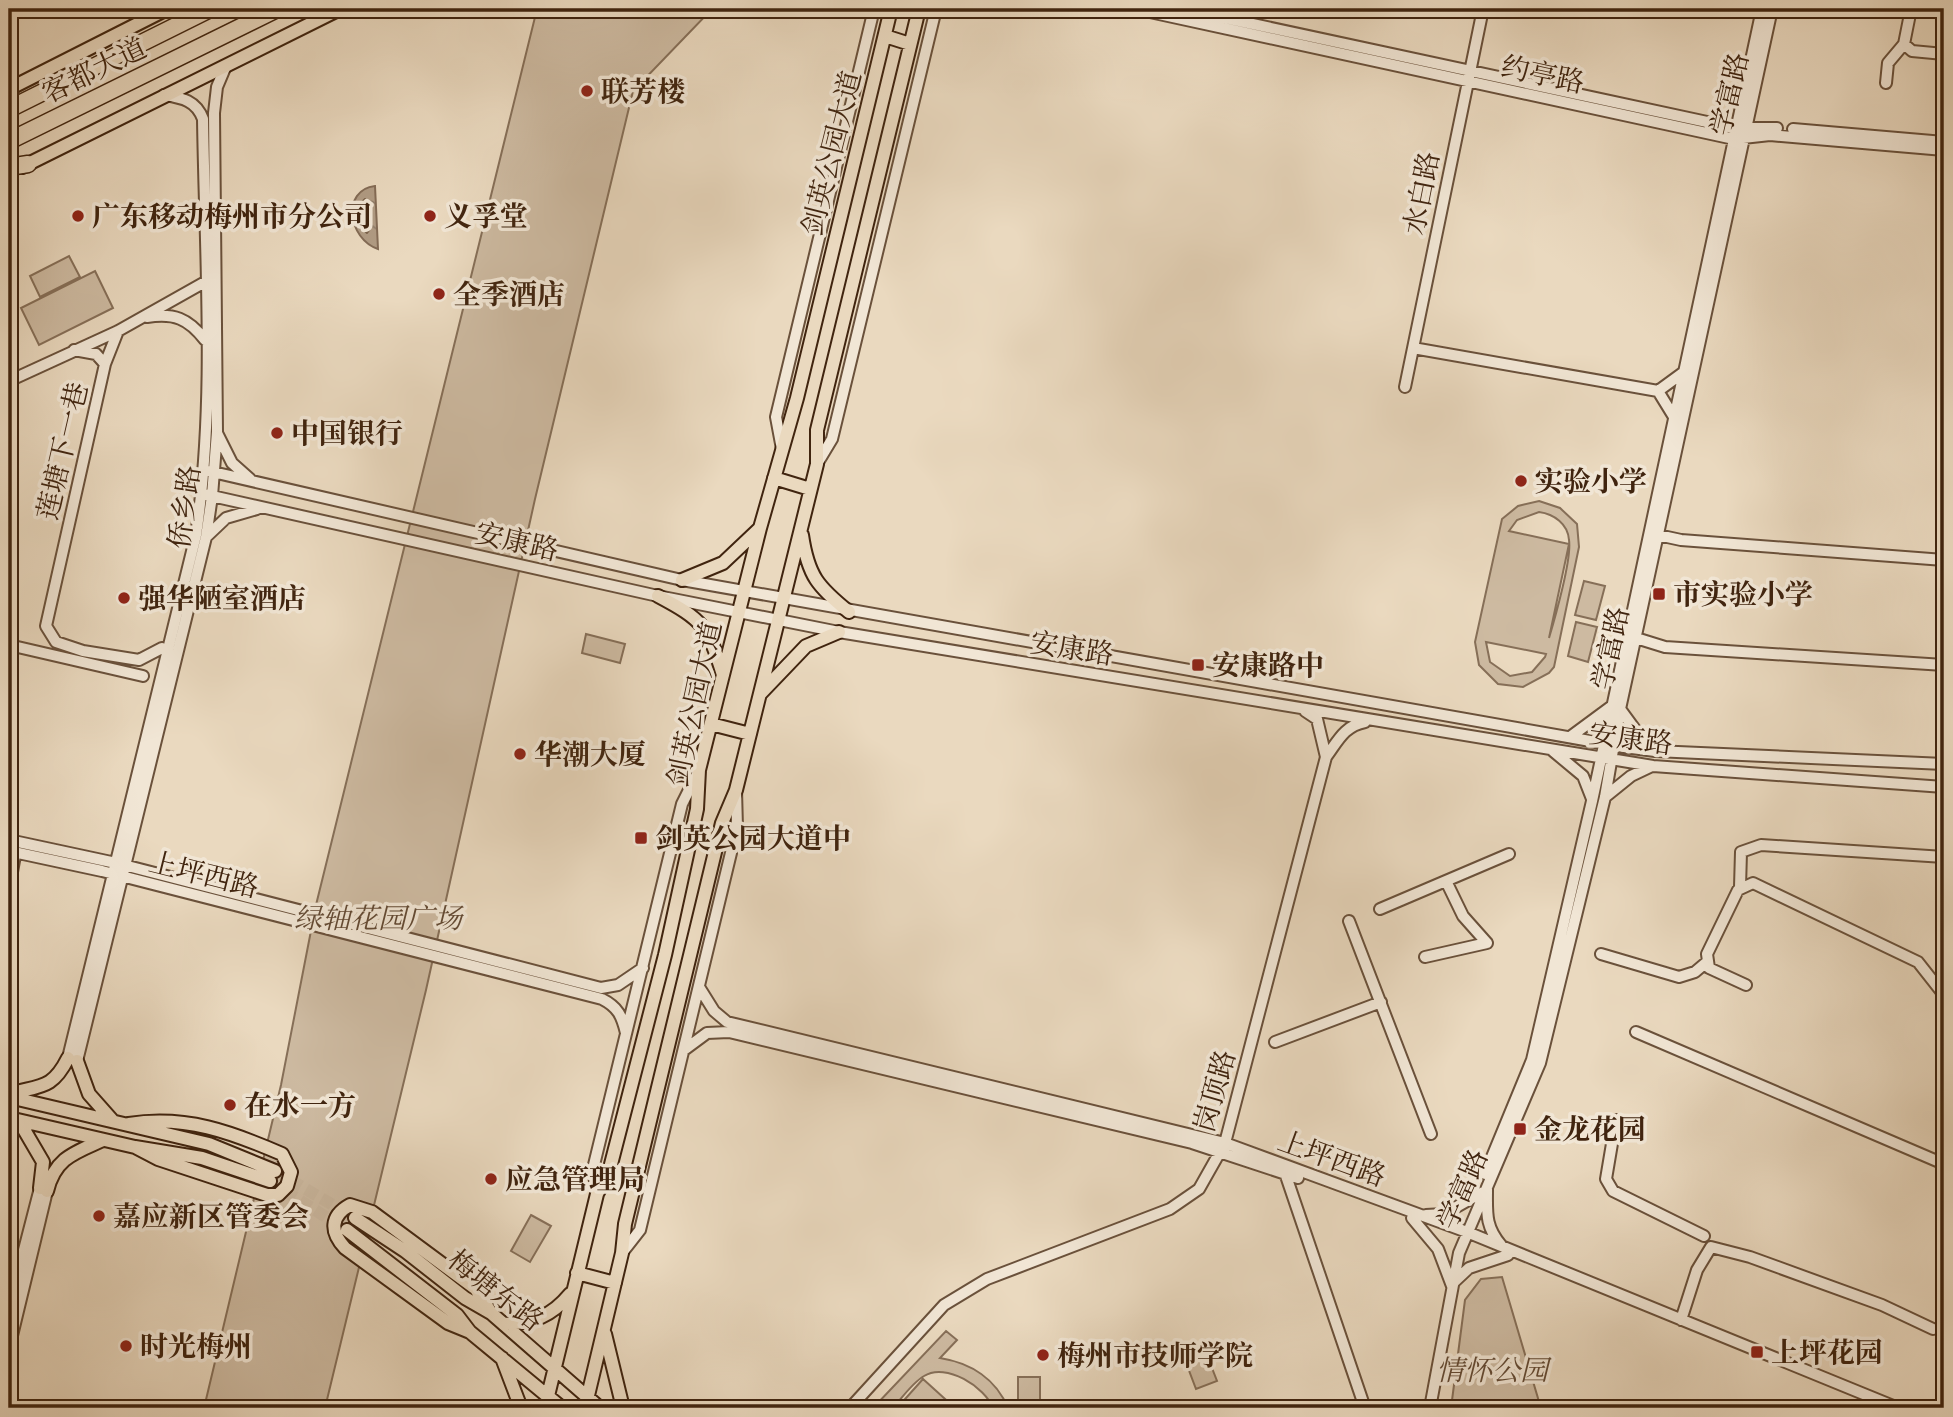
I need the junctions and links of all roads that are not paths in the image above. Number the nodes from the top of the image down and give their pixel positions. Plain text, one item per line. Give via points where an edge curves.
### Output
1 (167, 9) edge
2 (210, 9) edge
3 (277, 9) edge
4 (340, 9) edge
5 (874, 9) edge
6 (891, 9) edge
7 (919, 9) edge
8 (936, 9) edge
9 (1136, 9) edge
10 (1184, 9) edge
11 (1482, 9) edge
12 (1762, 9) edge
13 (1772, 9) edge
14 (1911, 9) edge
15 (885, 36) junction
16 (910, 44) junction
17 (1903, 44) junction
18 (1944, 54) edge
19 (225, 68) junction
20 (1468, 76) junction
21 (1886, 83) dead end
22 (9, 89) edge
23 (164, 95) junction
24 (9, 109) edge
25 (208, 116) junction
26 (1739, 134) junction
27 (9, 141) edge
28 (1944, 142) edge
29 (1944, 150) edge
30 (28, 163) junction
31 (9, 167) edge
32 (9, 173) edge
33 (205, 282) junction
34 (141, 318) junction
35 (118, 331) junction
36 (206, 340) junction
37 (1413, 348) junction
38 (71, 350) junction
39 (105, 364) junction
40 (1684, 372) junction
41 (9, 381) edge
42 (1405, 387) dead end
43 (1658, 391) junction
44 (1674, 416) junction
45 (217, 432) junction
46 (782, 449) junction
47 (817, 464) junction
48 (209, 472) junction
49 (774, 478) junction
50 (255, 483) junction
51 (281, 488) junction
52 (810, 489) junction
53 (207, 495) junction
54 (262, 508) junction
55 (275, 511) junction
56 (760, 528) junction
57 (801, 528) junction
58 (1658, 535) junction
59 (206, 537) junction
60 (1944, 560) edge
61 (682, 580) junction
62 (744, 592) junction
63 (658, 596) junction
64 (783, 599) junction
65 (739, 612) junction
66 (849, 612) junction
67 (778, 620) junction
68 (839, 632) junction
69 (1636, 638) junction
70 (9, 645) edge
71 (162, 648) dead end
72 (1944, 665) edge
73 (723, 675) junction
74 (143, 677) dead end
75 (759, 696) junction
76 (1616, 708) junction
77 (1302, 709) junction
78 (1371, 720) junction
79 (711, 724) junction
80 (1516, 728) junction
81 (750, 734) junction
82 (1570, 737) junction
83 (1605, 743) junction
84 (1513, 744) junction
85 (1553, 751) junction
86 (1655, 751) junction
87 (1326, 757) junction
88 (1606, 759) junction
89 (1944, 764) edge
90 (1653, 766) junction
91 (699, 770) junction
92 (1944, 787) edge
93 (736, 790) junction
94 (1605, 797) junction
95 (1592, 801) junction
96 (9, 840) edge
97 (12, 853) edge
98 (1509, 854) dead end
99 (1944, 857) edge
100 (119, 870) junction
101 (1446, 881) junction
102 (1740, 887) junction
103 (9, 889) edge
104 (1380, 909) dead end
105 (1349, 922) dead end
106 (1601, 954) dead end
107 (1425, 957) dead end
108 (1708, 961) junction
109 (643, 968) junction
110 (1746, 985) dead end
111 (699, 988) junction
112 (602, 994) junction
113 (1944, 995) edge
114 (1381, 1002) junction
115 (728, 1027) junction
116 (1636, 1032) dead end
117 (626, 1033) junction
118 (1275, 1042) dead end
119 (684, 1050) junction
120 (73, 1060) junction
121 (9, 1096) edge
122 (1616, 1119) dead end
123 (14, 1120) edge
124 (112, 1121) junction
125 (129, 1124) junction
126 (1431, 1134) dead end
127 (103, 1140) junction
128 (135, 1147) junction
129 (1223, 1147) junction
130 (1943, 1160) edge
131 (1284, 1173) junction
132 (1485, 1189) junction
133 (44, 1190) junction
134 (597, 1194) junction
135 (1417, 1217) junction
136 (355, 1218) tunnel mouth
137 (347, 1230) tunnel mouth
138 (1463, 1234) junction
139 (1704, 1236) dead end
140 (1506, 1251) junction
141 (622, 1253) junction
142 (578, 1273) junction
143 (13, 1276) edge
144 (615, 1283) junction
145 (1453, 1285) junction
146 (573, 1291) junction
147 (9, 1308) edge
148 (491, 1313) junction
149 (1681, 1320) junction
150 (505, 1324) junction
151 (604, 1327) junction
152 (1933, 1329) dead end
153 (470, 1332) junction
154 (9, 1348) edge
155 (500, 1354) junction
156 (555, 1368) junction
157 (547, 1402) edge
158 (586, 1403) edge
159 (521, 1408) edge
160 (562, 1408) edge
161 (600, 1408) edge
162 (623, 1408) edge
163 (850, 1408) edge
164 (1365, 1408) edge
165 (1430, 1408) edge
166 (1884, 1408) edge
167 (1898, 1408) edge

1 - 22 main road
2 - 24 highway, 客都大道
3 - 27 highway, 客都大道
4 - 19 main road
5 - 46 street via 776,417
6 - 15 main road, 剑英公园大道
7 - 16 main road, 剑英公园大道
8 - 47 street via 832,439
9 - 20 street, 约亭路
10 - 20 street, 约亭路
11 - 20 street, 水白路
12 - 26 street, 学富路
13 - 26 street, 学富路
14 - 17 street
15 - 16 main road
15 - 46 main road, 剑英公园大道
16 - 47 main road, 剑英公园大道 via 817,430
17 - 18 street via 1912,51
17 - 21 street via 1888,64
19 - 23 main road
19 - 25 street
20 - 26 street, 约亭路
20 - 37 street, 水白路
23 - 25 street via 185,99
23 - 30 main road
25 - 33 street, 侨乡路
25 - 45 street, 侨乡路
26 - 28 street, 约亭路 via 1772,128
26 - 29 street, 约亭路
26 - 40 street, 学富路
26 - 58 street, 学富路
30 - 31 highway
30 - 32 main road
33 - 34 street
33 - 36 street, 侨乡路
34 - 35 street
34 - 36 street via 174,315 187,320
35 - 38 street
35 - 39 street, 莲塘下一巷
36 - 48 street, 侨乡路
37 - 42 street, 水白路
37 - 43 street
38 - 39 street via 96,354
38 - 41 street
39 - 71 street, 莲塘下一巷 via 46,626 56,642 83,651 139,660
40 - 43 street
40 - 44 street, 学富路
43 - 44 street
44 - 76 street, 学富路
45 - 48 street, 侨乡路
45 - 50 street via 232,463
46 - 49 main road, 剑英公园大道
47 - 52 main road, 剑英公园大道
48 - 50 street, 安康路
48 - 53 street, 侨乡路
49 - 52 main road
49 - 56 main road, 剑英公园大道
50 - 51 street, 安康路
51 - 55 street
51 - 61 street, 安康路
52 - 57 main road, 剑英公园大道
53 - 54 street, 安康路
53 - 59 street, 侨乡路
53 - 100 street, 侨乡路
54 - 55 street, 安康路
54 - 59 street via 226,518
55 - 63 street, 安康路
56 - 61 main road via 723,563
56 - 62 main road, 剑英公园大道
57 - 64 main road, 剑英公园大道
57 - 66 main road via 809,571
58 - 60 street
58 - 69 street, 学富路
59 - 100 street, 侨乡路
61 - 62 street, 安康路
62 - 64 street, 安康路
62 - 65 main road, 剑英公园大道
63 - 65 street, 安康路
63 - 73 main road via 691,614 707,630
64 - 66 street, 安康路
64 - 67 main road, 剑英公园大道
65 - 67 street, 安康路
65 - 73 main road, 剑英公园大道
66 - 80 street, 安康路
67 - 68 street, 安康路
67 - 75 main road, 剑英公园大道
68 - 75 main road via 800,651
68 - 77 street, 安康路
69 - 72 street via 1665,647
69 - 76 street, 学富路
70 - 74 street
73 - 79 main road, 剑英公园大道
75 - 81 main road, 剑英公园大道
76 - 82 street
76 - 83 street, 学富路
76 - 86 street
76 - 88 street, 学富路
77 - 78 street, 安康路
77 - 87 street via 1317,719
78 - 84 street, 安康路
78 - 87 street via 1353,724
79 - 81 main road
79 - 91 main road, 剑英公园大道
80 - 82 street, 安康路
80 - 84 street
81 - 93 main road, 剑英公园大道
82 - 83 street, 安康路
83 - 86 street, 安康路
83 - 88 street, 学富路
84 - 85 street, 安康路
85 - 88 street, 安康路
85 - 95 street via 1583,776
86 - 89 street, 安康路
87 - 129 street, 岗顶路
88 - 90 street, 安康路
88 - 94 street, 学富路
88 - 95 street, 学富路
90 - 92 street, 安康路
90 - 94 street via 1631,776
91 - 109 street via 682,804
91 - 134 main road, 剑英公园大道 via 697,809 665,954 609,1172
93 - 111 street via 737,828
93 - 141 main road, 剑英公园大道 via 722,823 625,1224
94 - 132 street, 学富路 via 1540,1063
95 - 138 street, 学富路 via 1531,1060
96 - 100 street
97 - 100 street
97 - 103 street
98 - 101 street
99 - 102 street via 1761,845 1741,852
100 - 112 street, 上坪西路
100 - 120 street, 侨乡路
101 - 104 street
101 - 107 street via 1463,916 1487,943
102 - 108 street via 1707,954
102 - 113 street via 1753,883 1918,962
105 - 114 street
106 - 108 street via 1679,977
108 - 110 street via 1709,968
109 - 112 street
109 - 117 street
111 - 115 street
111 - 119 street
112 - 117 street via 622,1017
114 - 118 street
114 - 126 street
115 - 119 street via 706,1033
115 - 129 street, 上坪西路
116 - 130 street
117 - 134 street via 593,1169
119 - 141 street via 640,1230
120 - 121 main road via 59,1077
120 - 124 main road via 89,1094
121 - 124 main road
122 - 139 street via 1606,1179 1613,1191
123 - 127 main road
123 - 133 main road via 43,1162
124 - 125 main road
125 - 128 main road via 209,1144 273,1176
125 - 128 main road via 161,1119 212,1128 282,1154 291,1172 278,1195 267,1195
127 - 128 main road
127 - 133 main road via 65,1159
129 - 131 street, 上坪西路
129 - 135 street, 上坪西路
129 - 163 street, 岗顶路 via 1199,1189 1170,1209 987,1279 944,1306
131 - 135 street, 上坪西路
131 - 164 street
132 - 135 street via 1444,1214
132 - 138 street, 学富路
132 - 140 street via 1485,1217 1492,1235
133 - 143 street
133 - 154 street
134 - 142 main road, 剑英公园大道
135 - 138 street, 上坪西路
135 - 145 street via 1438,1249
136 - 148 main road, 梅塘东路
137 - 153 main road, 梅塘东路 via 457,1315
138 - 140 street, 上坪西路
138 - 145 street, 学富路
140 - 145 street via 1469,1268
140 - 149 street, 上坪西路
140 - 166 street, 上坪西路
141 - 144 main road, 剑英公园大道
142 - 144 main road
142 - 146 main road, 剑英公园大道
143 - 147 street
144 - 151 main road, 剑英公园大道
145 - 165 street, 学富路
146 - 150 main road via 561,1306 538,1320
146 - 156 main road, 剑英公园大道
148 - 150 main road, 梅塘东路
148 - 153 main road via 476,1289 372,1212 350,1205 336,1216 335,1238 345,1248 448,1323
149 - 152 street via 1711,1247 1882,1305
149 - 167 street, 上坪西路
150 - 156 main road, 梅塘东路
151 - 158 main road, 剑英公园大道
151 - 162 main road
153 - 155 main road, 梅塘东路
155 - 157 main road, 梅塘东路
155 - 159 main road
156 - 157 main road, 剑英公园大道
156 - 158 main road, 梅塘东路
157 - 160 main road, 梅塘东路
158 - 161 main road, 梅塘东路

